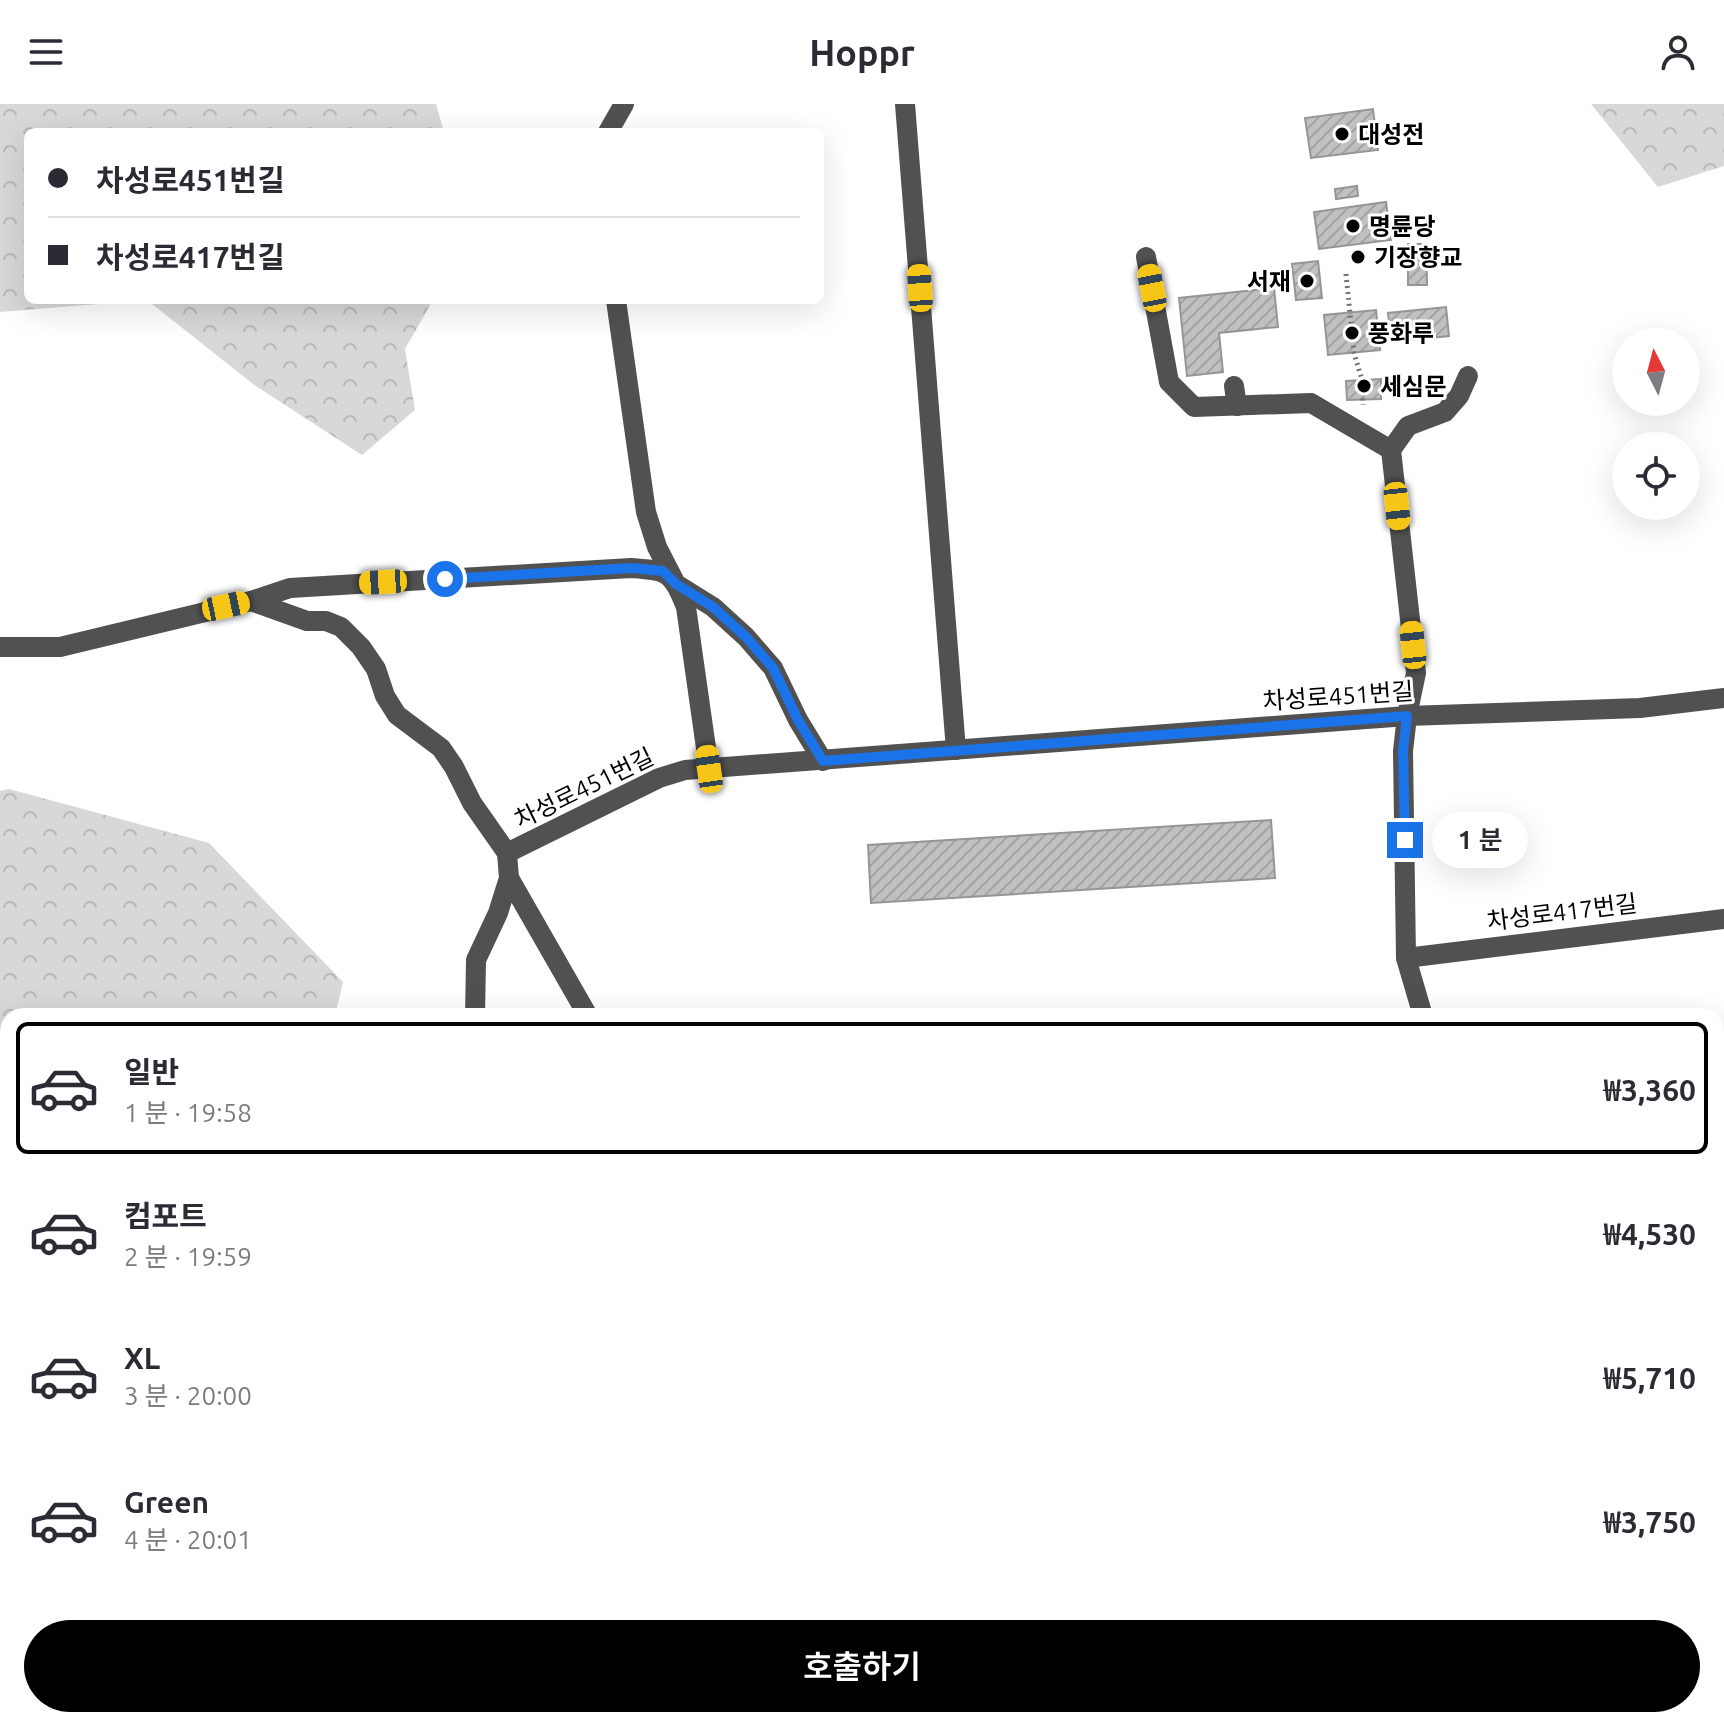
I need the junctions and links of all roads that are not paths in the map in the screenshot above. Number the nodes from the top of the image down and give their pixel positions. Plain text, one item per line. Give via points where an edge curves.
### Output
1 (624, 104) edge
2 (905, 104) edge
3 (610, 128) edge
4 (1146, 257) dead end
5 (617, 304) edge
6 (1468, 376) dead end
7 (1391, 450) junction
8 (676, 584) junction
9 (251, 601) junction
10 (0, 647) edge
11 (1724, 698) edge
12 (1407, 716) junction
13 (956, 750) junction
14 (823, 761) junction
15 (709, 769) junction
16 (507, 853) junction
17 (509, 878) junction
18 (1724, 919) edge
19 (1406, 958) junction
20 (475, 1008) edge
21 (583, 1008) edge
22 (1421, 1008) edge

1 - 3 street
2 - 13 street
4 - 7 street via 1169,382 1194,407 1235,396 1311,403
5 - 8 street via 646,512
6 - 7 street via 1445,412 1408,426
7 - 12 street via 1416,673
8 - 9 street via 663,571 631,568 290,588
8 - 14 street via 713,607 773,668
8 - 15 street via 686,607
9 - 10 street via 60,647
9 - 16 street via 341,627 376,669 397,715 441,748
11 - 12 street, 차성로451번길 via 1640,708
12 - 13 street, 차성로451번길
12 - 19 street
13 - 14 street, 차성로451번길
14 - 15 street, 차성로451번길
15 - 16 street, 차성로451번길 via 659,778
16 - 17 street, 차성로451번길
17 - 20 street, 차성로451번길 via 476,960
17 - 21 street
18 - 19 street, 차성로417번길
19 - 22 street

